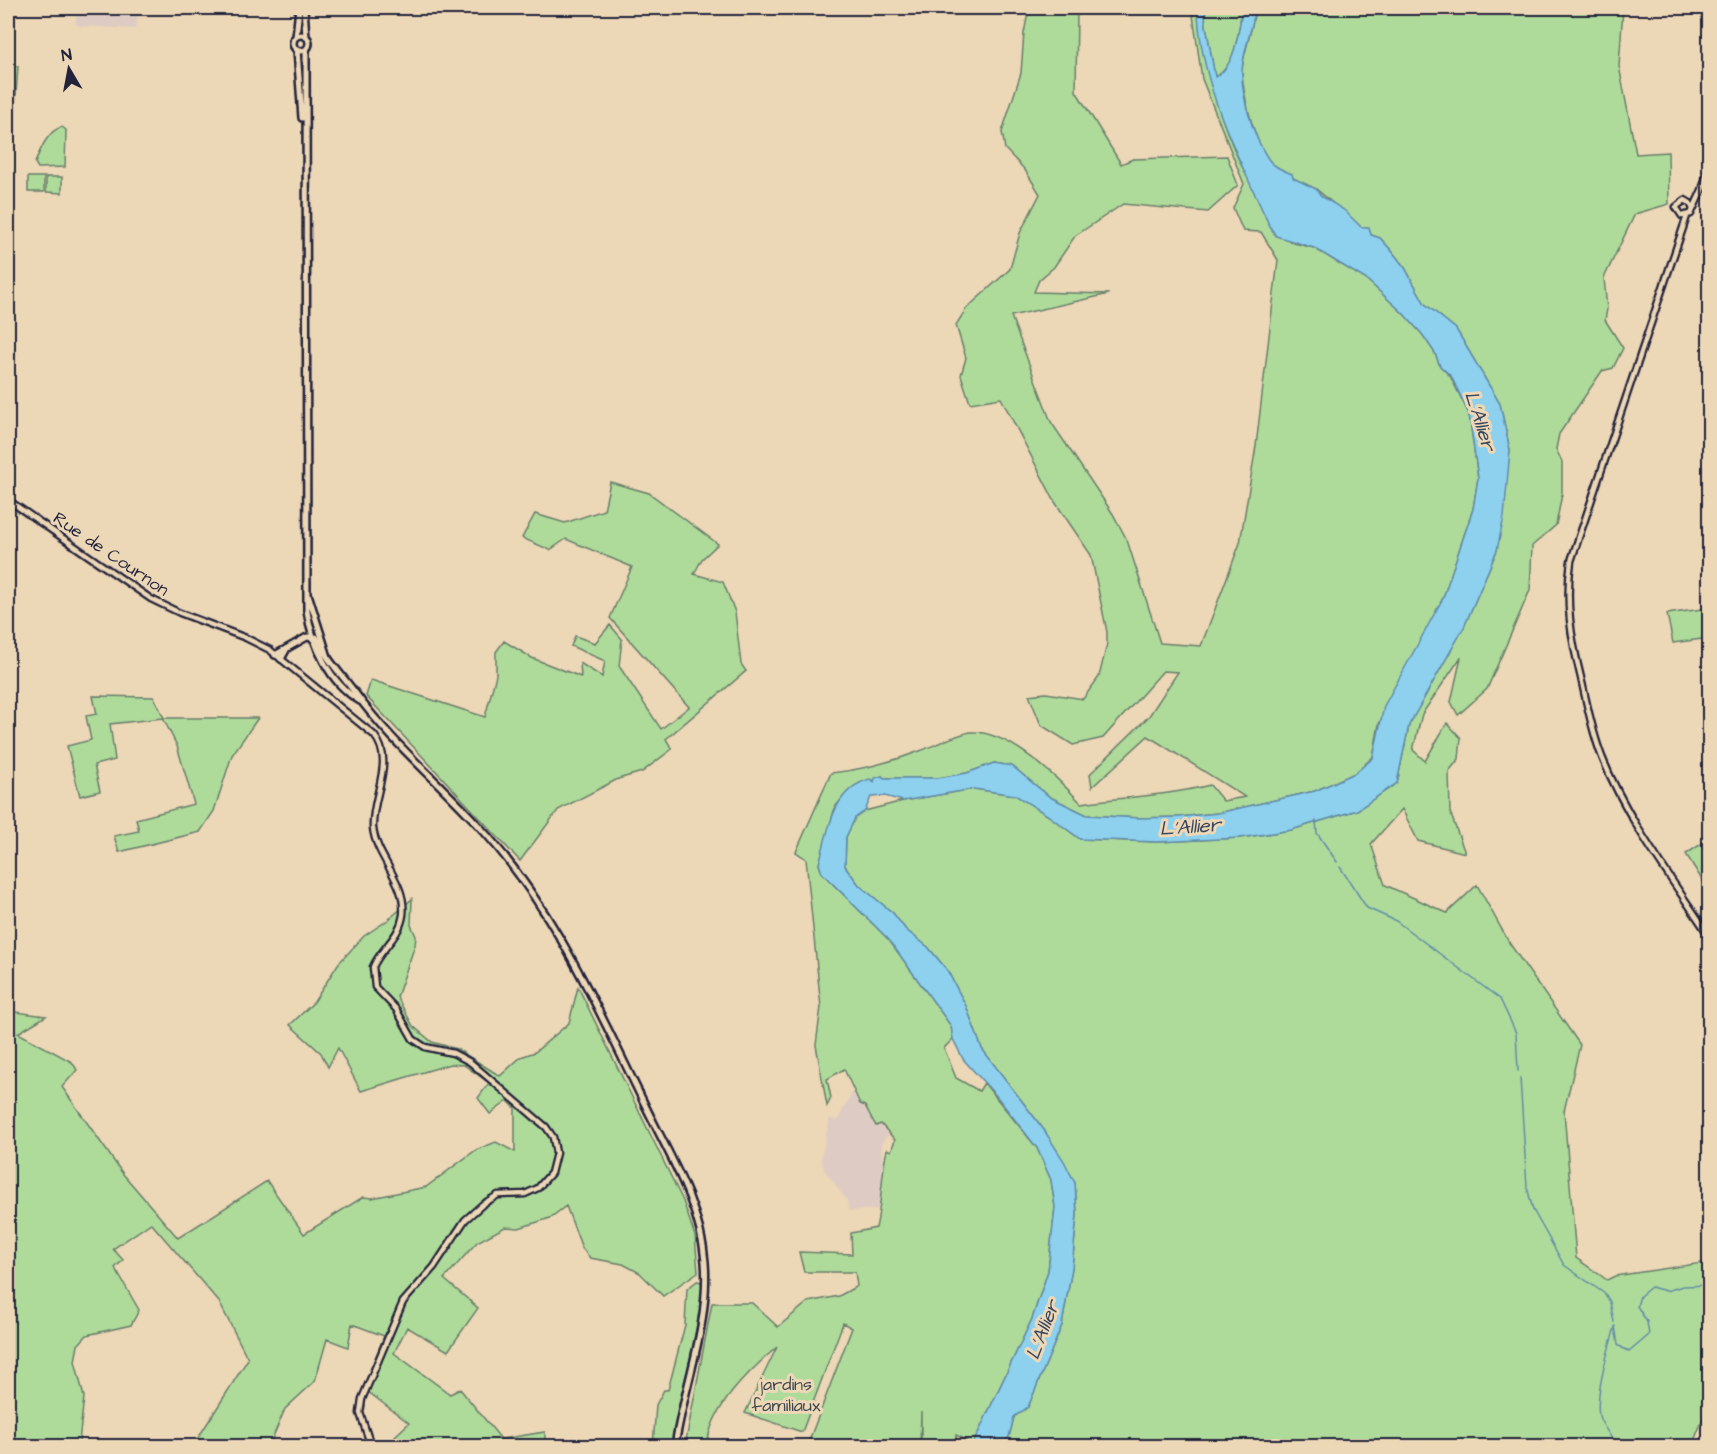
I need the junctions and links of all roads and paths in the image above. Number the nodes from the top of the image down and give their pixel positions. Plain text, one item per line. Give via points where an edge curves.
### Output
1 (299, 8) edge
2 (304, 8) edge
3 (296, 37) junction
4 (306, 37) junction
5 (297, 50) junction
6 (306, 50) junction
7 (304, 134) junction
8 (1710, 164) edge
9 (1704, 184) junction
10 (1689, 202) junction
11 (1693, 209) junction
12 (1680, 215) junction
13 (1687, 216) junction
14 (1683, 230) junction
15 (8, 500) edge
16 (317, 637) junction
17 (286, 650) junction
18 (273, 652) junction
19 (281, 659) junction
20 (361, 702) junction
21 (1710, 938) edge
22 (371, 1446) edge
23 (675, 1446) edge

1 - 3 main road
2 - 4 main road
3 - 4 main road
3 - 5 main road via 293,43
4 - 6 main road
5 - 6 main road
5 - 7 main road
6 - 7 main road
7 - 16 main road via 308,592
8 - 9 street
9 - 10 street
9 - 11 street
10 - 11 street
10 - 12 street via 1677,205
11 - 13 street
12 - 13 street
12 - 14 street
13 - 14 street
14 - 21 street via 1571,561 1569,617 1602,757 1619,795
15 - 18 street, Rue de Cournon via 151,599
16 - 17 main road
16 - 20 main road
16 - 20 main road via 330,671
17 - 18 main road
17 - 19 main road
18 - 19 street, Rue de Cournon
19 - 22 street, Rue de Cournon via 382,745 384,761 374,834 394,874 403,912 396,935 373,967 375,987 396,1009 416,1042 465,1058 541,1122 553,1137 556,1154 551,1173 538,1188 525,1194 498,1195 465,1220 434,1267 403,1302 363,1393 360,1413
20 - 23 main road via 494,842 540,902 586,985 696,1215 706,1273 704,1304

